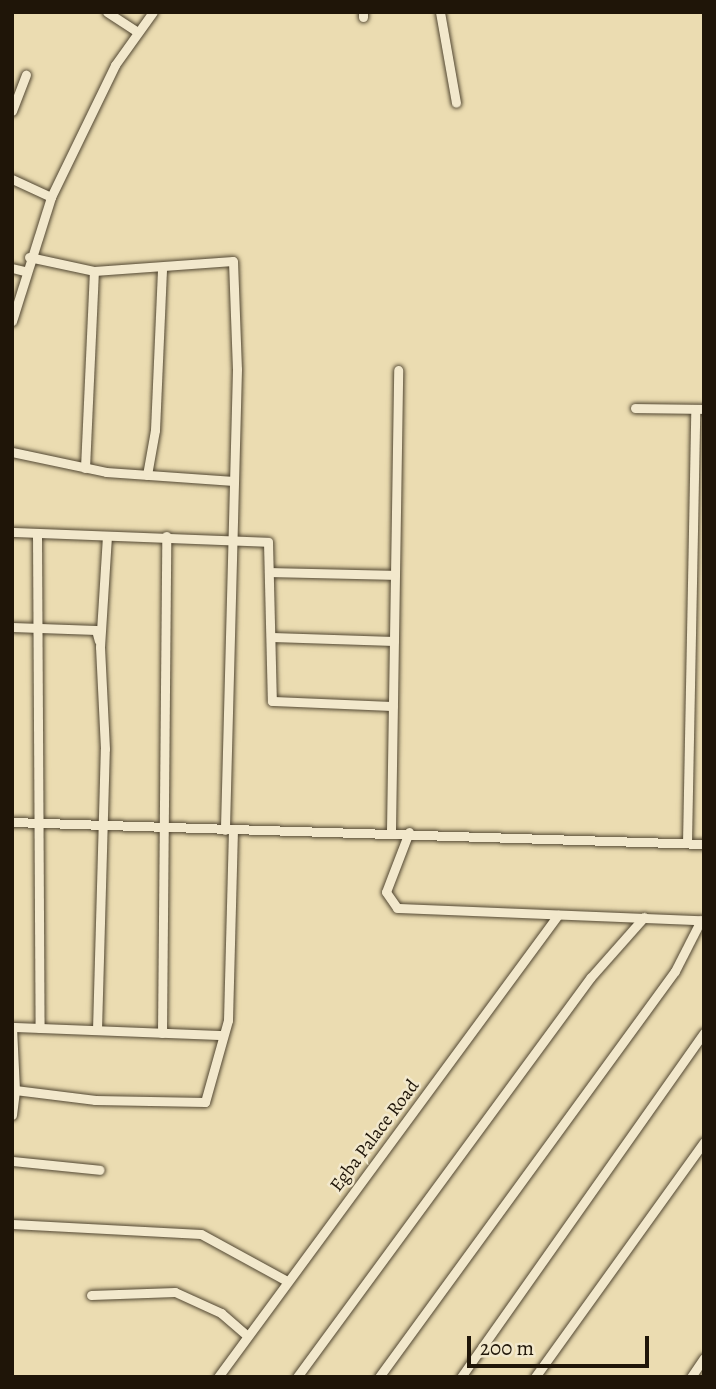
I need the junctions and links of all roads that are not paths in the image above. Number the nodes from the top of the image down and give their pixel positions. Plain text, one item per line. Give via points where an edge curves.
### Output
1 (107, 12) edge
2 (153, 12) edge
3 (440, 12) edge
4 (138, 32) junction
5 (26, 75) dead end
6 (456, 103) dead end
7 (12, 111) edge
8 (12, 179) edge
9 (51, 197) junction
10 (29, 257) junction
11 (12, 268) edge
12 (162, 269) junction
13 (24, 271) junction
14 (94, 271) junction
15 (12, 321) edge
16 (398, 370) dead end
17 (635, 408) dead end
18 (700, 409) edge
19 (12, 453) edge
20 (85, 468) junction
21 (147, 475) junction
22 (233, 481) junction
23 (12, 532) edge
24 (37, 533) junction
25 (107, 536) junction
26 (166, 536) junction
27 (229, 540) junction
28 (272, 572) junction
29 (395, 575) junction
30 (12, 627) edge
31 (38, 630) junction
32 (272, 637) junction
33 (394, 641) junction
34 (393, 706) junction
35 (102, 735) dead end
36 (12, 822) edge
37 (43, 824) junction
38 (102, 824) junction
39 (167, 828) junction
40 (229, 830) junction
41 (391, 830) junction
42 (409, 832) junction
43 (687, 843) junction
44 (704, 844) edge
45 (558, 915) junction
46 (644, 917) junction
47 (702, 920) edge
48 (13, 1027) edge
49 (40, 1028) junction
50 (97, 1030) junction
51 (162, 1033) junction
52 (704, 1033) edge
53 (221, 1035) junction
54 (15, 1090) junction
55 (12, 1115) edge
56 (704, 1142) edge
57 (12, 1161) edge
58 (100, 1170) dead end
59 (12, 1224) edge
60 (286, 1281) junction
61 (91, 1295) dead end
62 (247, 1336) junction
63 (704, 1358) edge
64 (218, 1377) edge
65 (297, 1377) edge
66 (379, 1377) edge
67 (461, 1377) edge
68 (535, 1377) edge
69 (691, 1377) edge

1 - 4 street
2 - 4 street
3 - 6 street
4 - 9 street via 115,65
5 - 7 street
8 - 9 street
9 - 10 street
10 - 13 street
10 - 14 street
11 - 13 street
12 - 14 street
12 - 21 street via 155,430
12 - 22 street via 233,261
13 - 15 street
14 - 20 street
16 - 29 street
17 - 18 street
18 - 43 street
19 - 20 street
20 - 21 street
21 - 22 street
22 - 27 street
23 - 24 street
24 - 25 street
24 - 31 street
25 - 26 street
25 - 38 street via 100,647
26 - 27 street
26 - 39 street
27 - 28 street via 268,542
27 - 40 street
28 - 29 street
28 - 32 street
29 - 33 street
30 - 31 street
31 - 35 street via 96,630
31 - 37 street
32 - 33 street
32 - 34 street via 272,701
33 - 34 street
34 - 41 street
36 - 37 street
37 - 38 street
37 - 49 street
38 - 39 street
38 - 50 street
39 - 40 street
39 - 51 street
40 - 41 street
40 - 53 street via 228,1020
41 - 42 street
42 - 43 street
42 - 45 street via 386,892 397,908
43 - 44 street
45 - 46 street
45 - 60 street, Egba Palace Road
46 - 47 street
46 - 65 street via 591,977
47 - 66 street via 675,971
48 - 49 street
48 - 54 street
49 - 50 street
50 - 51 street
51 - 53 street
52 - 67 street
53 - 54 street via 210,1091 195,1106
54 - 55 street
56 - 68 street
57 - 58 street
59 - 60 street via 201,1234
60 - 62 street, Egba Palace Road
61 - 62 street via 175,1292 221,1313
62 - 64 street, Egba Palace Road
63 - 69 street

